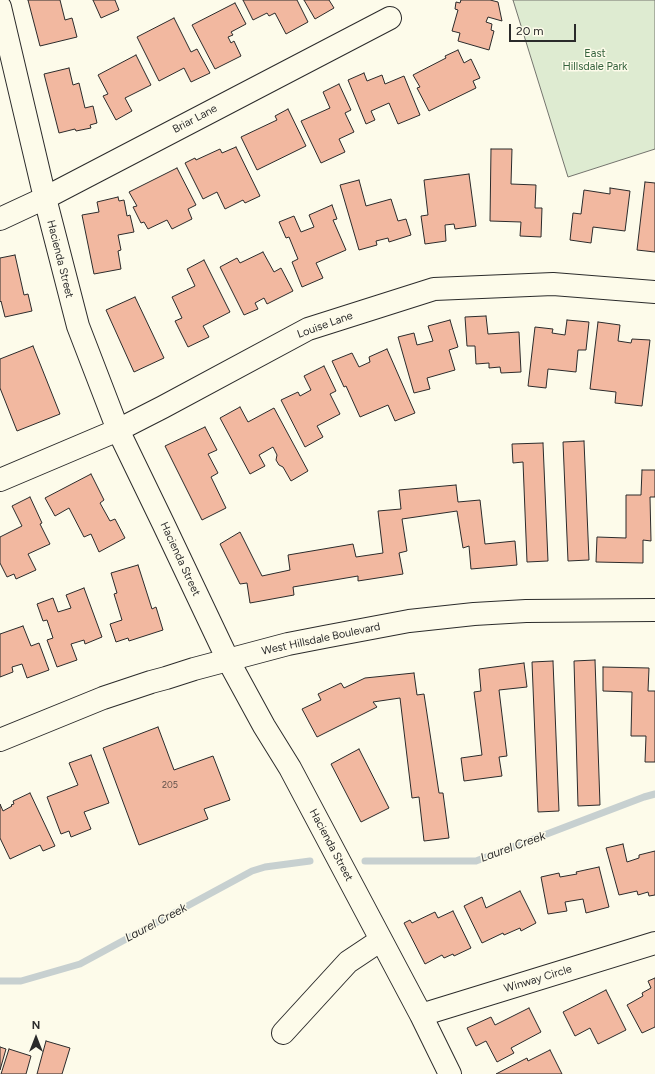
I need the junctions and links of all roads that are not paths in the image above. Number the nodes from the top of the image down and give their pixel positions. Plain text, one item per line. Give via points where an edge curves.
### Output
1 (0, 8) edge
2 (390, 18) dead end
3 (44, 198) junction
4 (0, 219) edge
5 (655, 292) edge
6 (118, 430) junction
7 (0, 480) edge
8 (655, 610) edge
9 (228, 660) junction
10 (0, 740) edge
11 (381, 940) junction
12 (655, 943) edge
13 (421, 1015) junction
14 (283, 1033) dead end
15 (450, 1074) edge

1 - 3 street, Hacienda Street
2 - 3 street, Briar Lane
3 - 4 street, Briar Lane
3 - 6 street, Hacienda Street via 78,326
5 - 6 street, Louise Lane via 553,284 434,289 308,329
6 - 7 street, Louise Lane
6 - 9 street, Hacienda Street
8 - 9 street, West Hillsdale Boulevard via 526,611 409,621 288,644
9 - 10 street, West Hillsdale Boulevard via 116,694
9 - 11 street, Hacienda Street via 290,768
11 - 13 street, Hacienda Street
11 - 14 street via 348,962
12 - 13 street, Winway Circle
13 - 15 street, Hacienda Street

